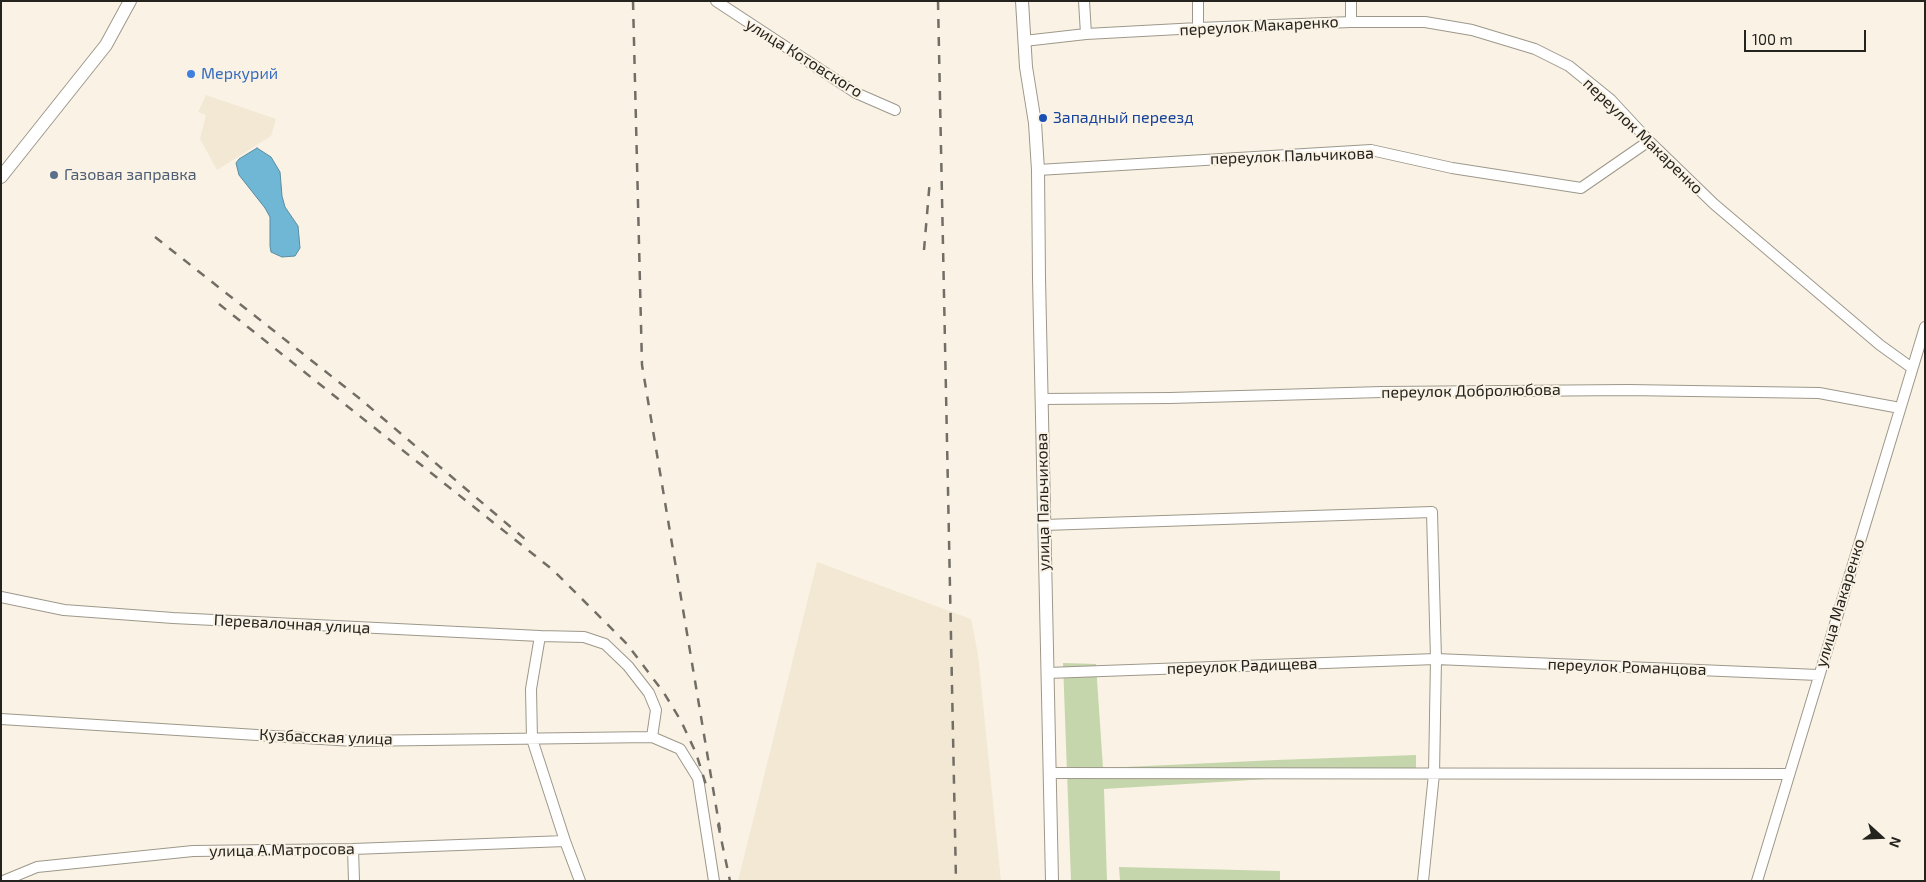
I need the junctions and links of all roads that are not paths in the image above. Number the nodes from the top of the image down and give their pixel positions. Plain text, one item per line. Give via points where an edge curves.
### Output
1 (130, 1) edge
2 (716, 1) edge
3 (1022, 1) edge
4 (1084, 1) edge
5 (1198, 1) edge
6 (1351, 1) edge
7 (1351, 22) junction
8 (1198, 28) junction
9 (1086, 34) junction
10 (1024, 41) junction
11 (896, 110) dead end
12 (1649, 141) junction
13 (1038, 170) junction
14 (1, 177) edge
15 (1925, 327) edge
16 (1912, 368) junction
17 (1041, 399) junction
18 (1900, 408) junction
19 (1044, 524) junction
20 (1, 597) edge
21 (540, 636) junction
22 (1436, 659) junction
23 (1047, 673) junction
24 (1818, 675) junction
25 (1, 719) edge
26 (652, 737) junction
27 (532, 739) junction
28 (1049, 773) junction
29 (1434, 774) junction
30 (1789, 774) junction
31 (565, 841) junction
32 (354, 849) junction
33 (3, 881) edge
34 (354, 881) edge
35 (580, 881) edge
36 (714, 881) edge
37 (1052, 881) edge
38 (1423, 881) edge
39 (1757, 881) edge

1 - 14 main road via 106,45
2 - 11 street, улица Котовского via 856,93
3 - 10 main road, улица Пальчикова
4 - 9 street
5 - 8 street
6 - 7 street
7 - 8 street, переулок Макаренко
7 - 12 street, переулок Макаренко via 1425,22 1472,30 1535,49 1570,66 1611,100
8 - 9 street, переулок Макаренко
9 - 10 street, переулок Макаренко
10 - 13 main road, улица Пальчикова
12 - 13 street, переулок Пальчикова via 1581,188 1452,168 1371,150
12 - 16 street, переулок Макаренко via 1714,204 1880,345
13 - 17 main road, улица Пальчикова
15 - 16 street, улица Макаренко
16 - 18 street, улица Макаренко
17 - 18 street, переулок Добролюбова via 1628,390 1819,393
17 - 19 main road, улица Пальчикова
18 - 24 street, улица Макаренко
19 - 22 street via 1432,512
19 - 23 main road, улица Пальчикова
20 - 21 street, Перевалочная улица via 64,610 173,618
21 - 26 street, Перевалочная улица via 584,637 604,644 628,666 649,693 656,710
21 - 27 street via 531,689
22 - 23 street, переулок Радищева
22 - 24 street, переулок Романцова
22 - 29 street
23 - 28 main road, улица Пальчикова
24 - 30 street, улица Макаренко
25 - 27 street, Кузбасская улица via 353,741
26 - 27 street, Кузбасская улица
26 - 36 street via 680,749 698,778
27 - 31 street
28 - 29 street
28 - 37 main road, улица Пальчикова
29 - 30 street
29 - 38 street
30 - 39 street, улица Макаренко
31 - 32 street, улица А.Матросова
31 - 35 street
32 - 33 street, улица А.Матросова via 193,851 37,867
32 - 34 street

